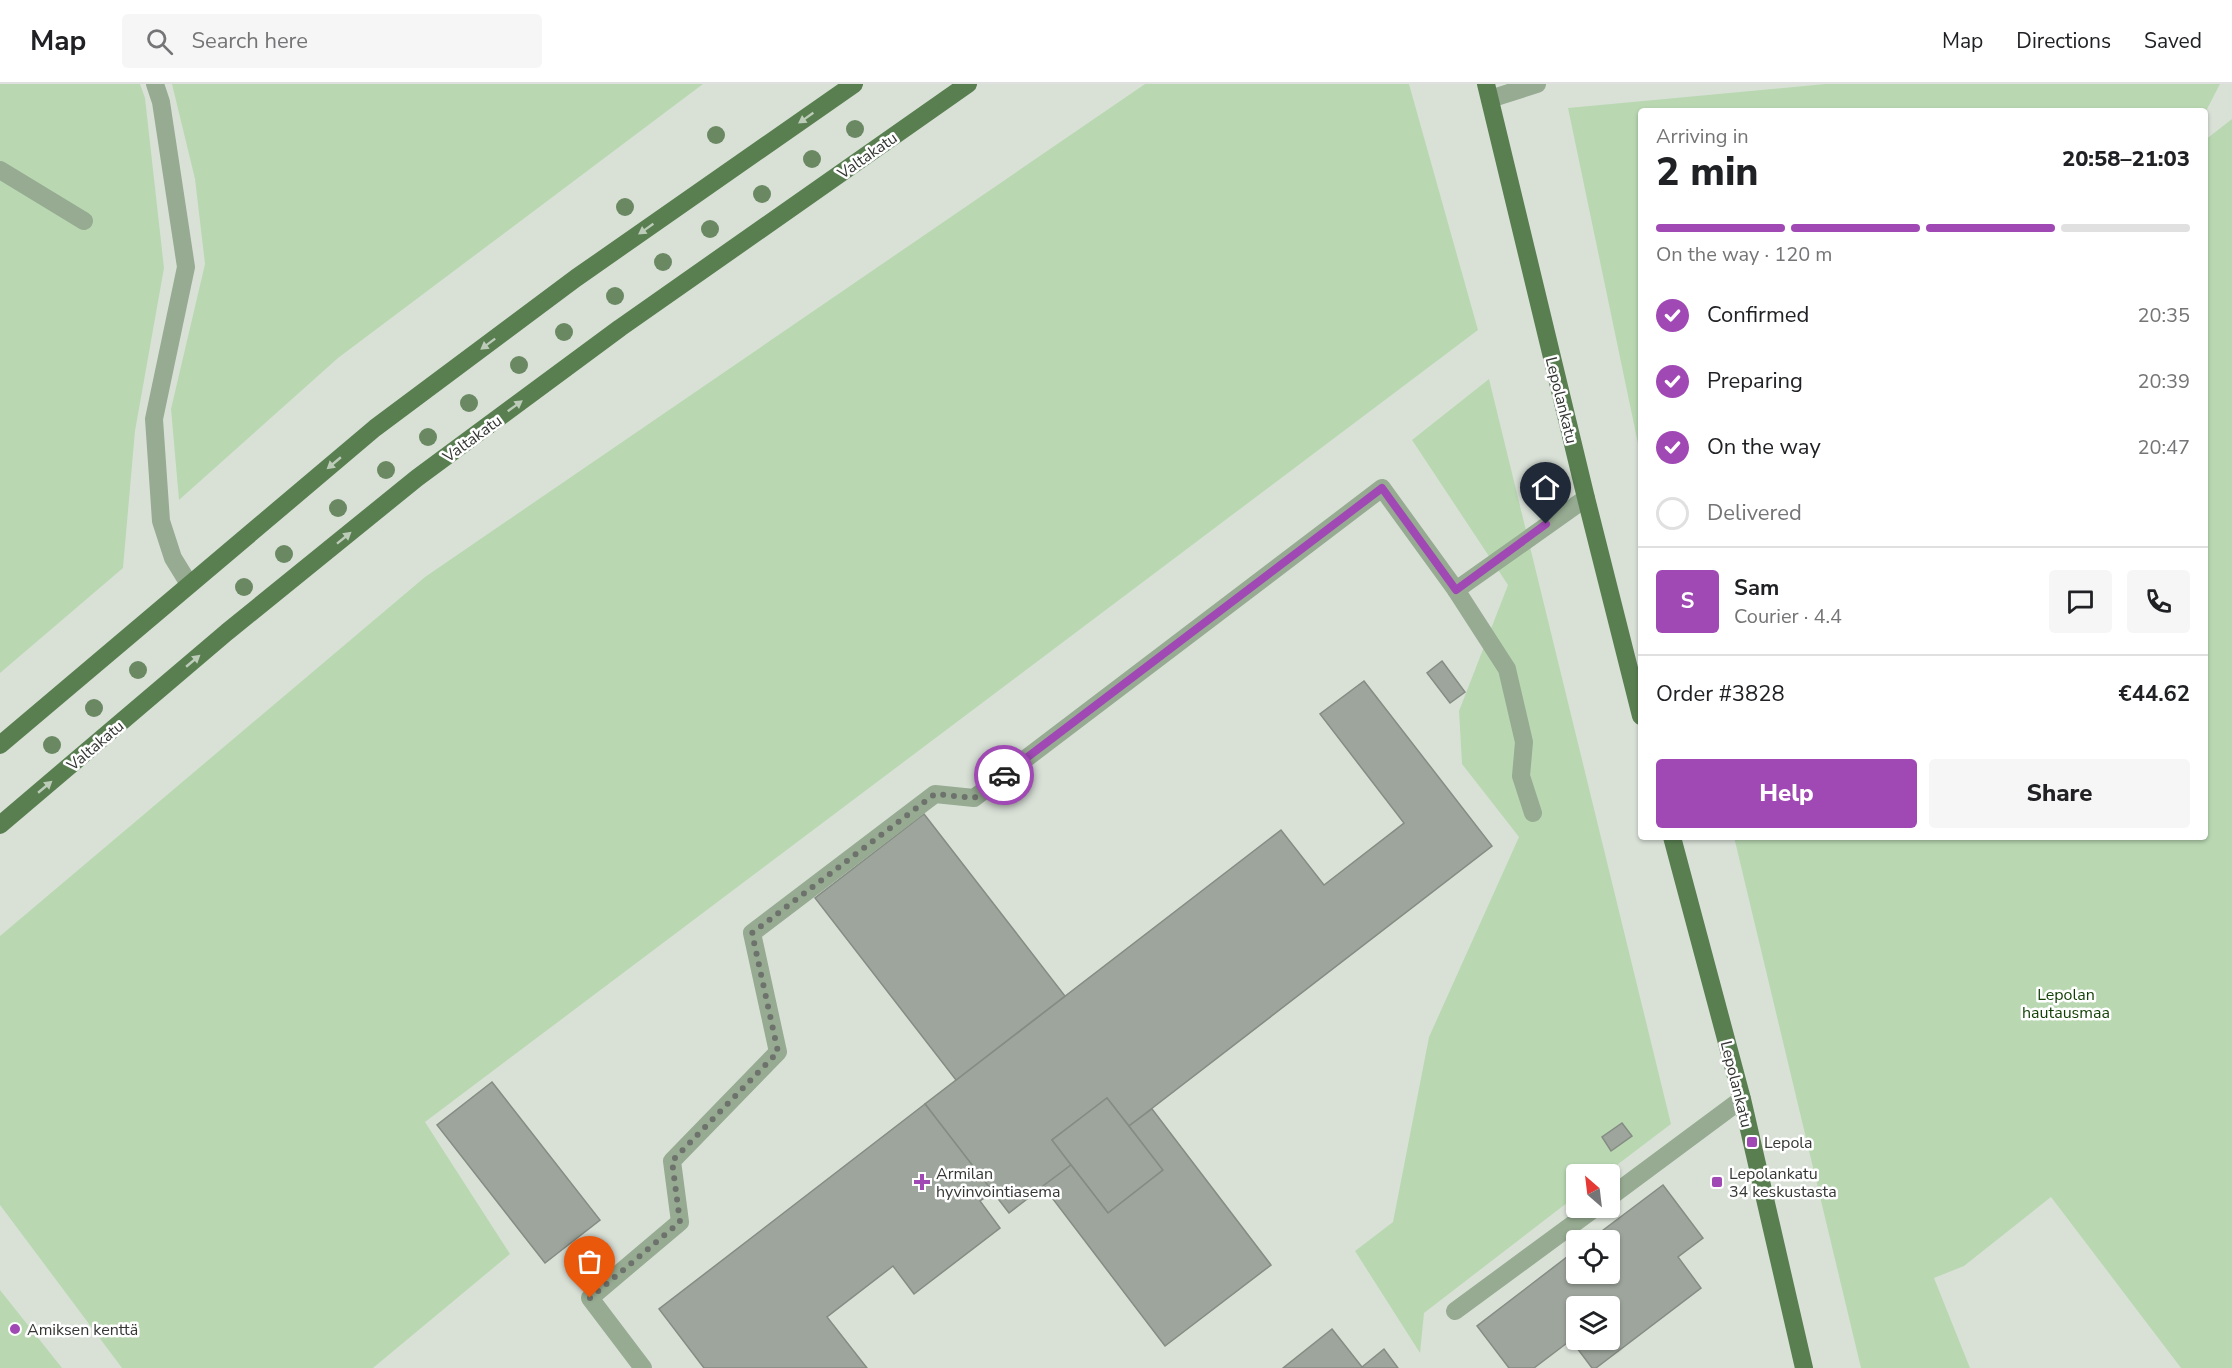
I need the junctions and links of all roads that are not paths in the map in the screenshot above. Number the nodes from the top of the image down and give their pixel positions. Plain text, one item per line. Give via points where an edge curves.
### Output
1 (155, 84) edge
2 (854, 84) edge
3 (968, 84) edge
4 (1537, 84) edge
5 (1488, 91) edge
6 (0, 170) edge
7 (84, 221) dead end
8 (1586, 498) junction
9 (189, 584) junction
10 (1456, 590) junction
11 (1638, 704) edge
12 (0, 745) edge
13 (1533, 813) dead end
14 (0, 825) edge
15 (1673, 840) edge
16 (1742, 1099) junction
17 (1620, 1190) edge
18 (1581, 1218) edge
19 (1455, 1311) dead end
20 (644, 1368) edge
21 (1803, 1368) edge

1 - 9 lane via 186,267 154,419 161,521 172,558
2 -> 9 main road via 576,278 375,428
14 -> 3 main road, Valtakatu via 227,632 417,478 620,328
4 - 5 lane
5 - 8 main road, Lepolankatu
6 - 7 lane
8 - 10 lane
8 - 11 main road, Lepolankatu
9 - 12 main road
10 - 13 lane via 1507,669 1524,742 1521,776
10 - 20 lane via 1382,488 974,798 935,794 752,933 778,1052 672,1161 680,1222 590,1298
15 - 16 main road, Lepolankatu
16 - 17 lane
16 - 21 main road, Lepolankatu
18 - 19 lane

